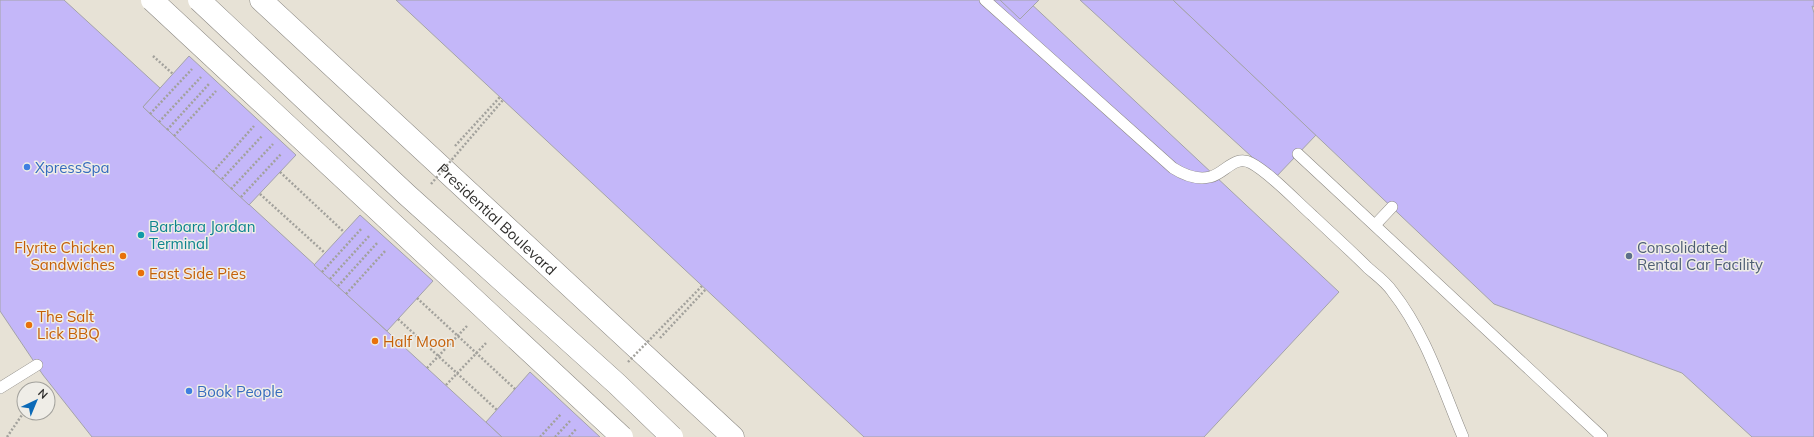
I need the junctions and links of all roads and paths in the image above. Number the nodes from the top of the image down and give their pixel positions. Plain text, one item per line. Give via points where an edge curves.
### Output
1 (152, 0) edge
2 (200, 0) edge
3 (212, 0) edge
4 (261, 0) edge
5 (985, 0) edge
6 (207, 52) junction
7 (153, 56) dead end
8 (224, 68) junction
9 (173, 74) dead end
10 (503, 100) dead end
11 (150, 114) dead end
12 (278, 118) junction
13 (167, 130) dead end
14 (298, 136) junction
15 (1298, 154) dead end
16 (280, 172) dead end
17 (437, 177) dead end
18 (222, 180) dead end
19 (260, 194) dead end
20 (241, 198) dead end
21 (1392, 207) dead end
22 (377, 211) junction
23 (1375, 225) junction
24 (344, 232) dead end
25 (325, 253) dead end
26 (322, 272) dead end
27 (702, 286) dead end
28 (417, 298) dead end
29 (398, 319) dead end
30 (632, 358) dead end
31 (36, 365) dead end
32 (0, 388) edge
33 (515, 389) dead end
34 (496, 410) dead end
35 (574, 416) dead end
36 (18, 421) edge
37 (7, 437) edge
38 (555, 437) edge
39 (622, 437) edge
40 (672, 437) edge
41 (684, 437) edge
42 (733, 437) edge
43 (1463, 437) edge
44 (1602, 437) edge

1 - 6 main road, bridge
2 - 40 main road, bridge via 406,194
3 - 41 main road via 495,265
4 - 42 main road, Presidential Boulevard
5 - 43 lane via 1173,168 1193,177 1211,177 1243,160 1270,178 1391,289 1409,314 1426,345
6 - 8 main road, bridge
6 - 11 path
7 - 9 path
8 - 12 main road, bridge
8 - 13 path
10 - 17 path, bridge
12 - 14 main road, bridge
12 - 18 path
14 - 20 path
14 - 22 main road, bridge
15 - 23 lane
16 - 24 path
19 - 25 path
21 - 23 lane
22 - 26 path
22 - 39 main road, bridge
23 - 44 lane
27 - 30 path, bridge
28 - 33 path
29 - 34 path
31 - 32 lane
35 - 38 path
36 - 37 path

